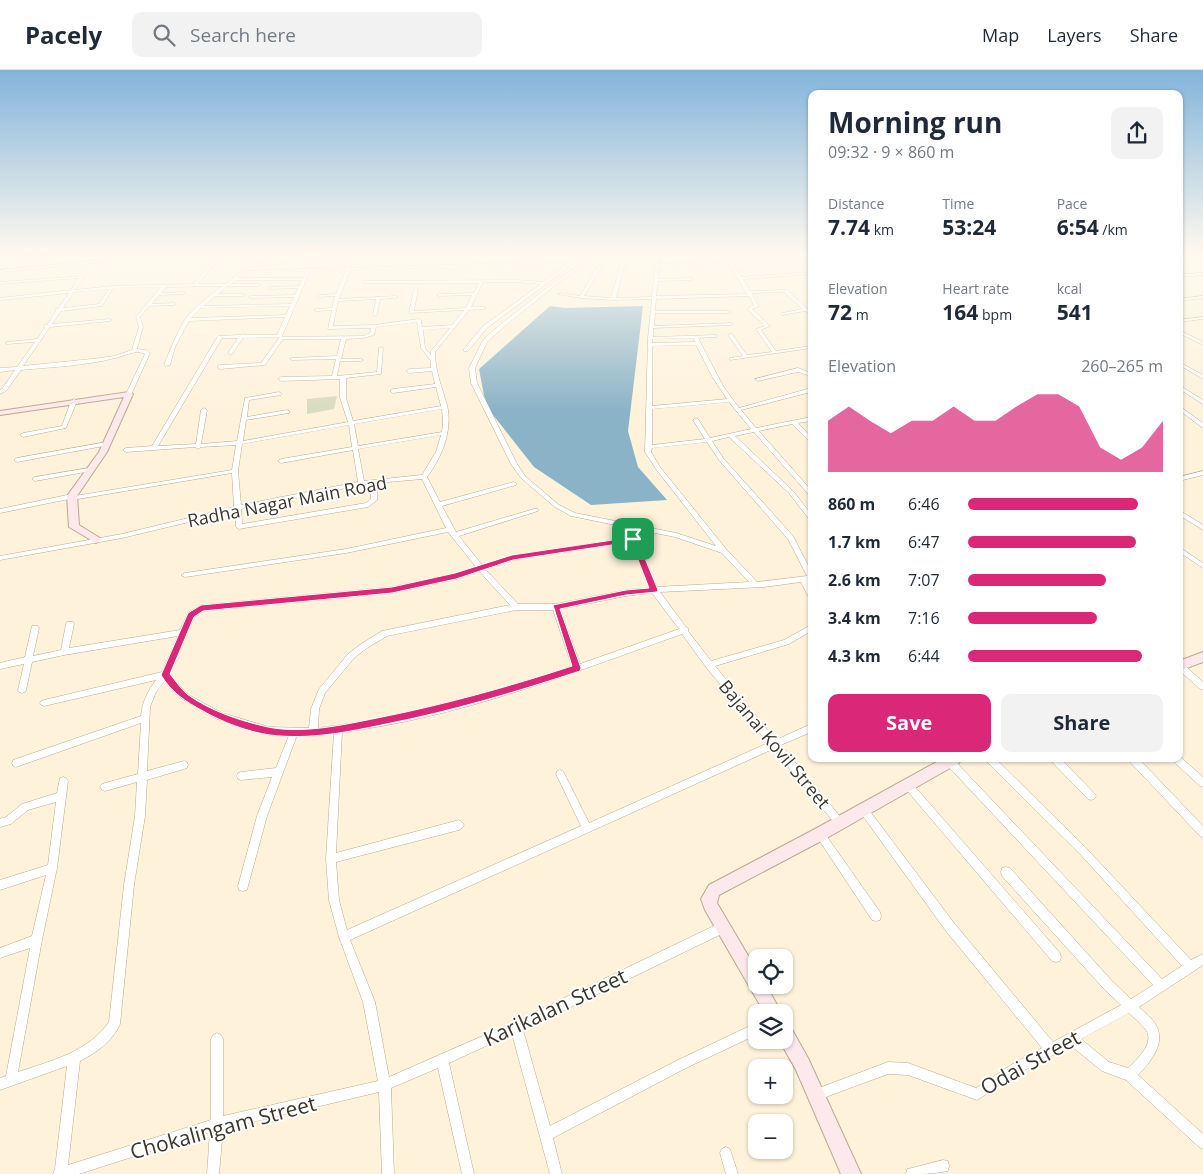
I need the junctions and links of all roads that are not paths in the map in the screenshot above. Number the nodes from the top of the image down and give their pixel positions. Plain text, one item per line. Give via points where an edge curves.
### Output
1 (60, 307) edge
2 (82, 307) edge
3 (147, 307) edge
4 (199, 307) joint
5 (222, 307) edge
6 (292, 307) edge
7 (376, 307) edge
8 (411, 307) edge
9 (514, 307) edge
10 (527, 307) edge
11 (653, 307) edge
12 (756, 307) edge
13 (802, 307) edge
14 (468, 308) junction
15 (484, 308) dead end
16 (334, 309) joint
17 (57, 310) junction
18 (316, 310) dead end
19 (806, 310) joint
20 (652, 312) junction
21 (729, 312) dead end
22 (784, 314) dead end
23 (375, 315) dead end
24 (288, 316) junction
25 (1203, 318) edge
26 (110, 320) dead end
27 (187, 320) junction
28 (1183, 320) edge
29 (731, 324) dead end
30 (46, 326) junction
31 (374, 326) junction
32 (453, 326) junction
33 (651, 327) junction
34 (421, 330) junction
35 (1183, 333) edge
36 (243, 335) junction
37 (730, 335) dead end
38 (714, 336) dead end
39 (280, 337) junction
40 (695, 337) junction
41 (344, 338) junction
42 (650, 338) junction
43 (38, 340) junction
44 (7, 343) dead end
45 (698, 343) junction
46 (1203, 344) edge
47 (650, 345) junction
48 (381, 348) dead end
49 (808, 348) edge
50 (134, 350) junction
51 (466, 350) dead end
52 (230, 353) dead end
53 (775, 353) junction
54 (746, 357) junction
55 (339, 358) junction
56 (292, 359) dead end
57 (732, 359) dead end
58 (361, 360) dead end
59 (432, 361) junction
60 (167, 365) dead end
61 (1183, 365) edge
62 (220, 367) dead end
63 (20, 368) junction
64 (808, 368) edge
65 (434, 369) junction
66 (0, 370) edge
67 (798, 370) junction
68 (409, 371) dead end
69 (808, 374) edge
70 (343, 377) junction
71 (1203, 377) edge
72 (334, 378) junction
73 (281, 379) dead end
74 (758, 379) dead end
75 (438, 385) junction
76 (1183, 390) edge
77 (393, 391) dead end
78 (808, 391) edge
79 (0, 392) edge
80 (128, 394) junction
81 (279, 394) dead end
82 (731, 400) junction
83 (74, 402) junction
84 (1203, 402) edge
85 (444, 407) junction
86 (649, 408) junction
87 (740, 409) junction
88 (204, 410) dead end
89 (1183, 411) edge
90 (287, 412) dead end
91 (0, 413) edge
92 (244, 419) junction
93 (696, 420) dead end
94 (808, 420) edge
95 (351, 423) junction
96 (794, 423) junction
97 (1203, 426) edge
98 (753, 430) junction
99 (444, 433) junction
100 (23, 435) dead end
101 (730, 435) junction
102 (808, 437) edge
103 (707, 440) junction
104 (240, 443) junction
105 (108, 444) junction
106 (649, 446) junction
107 (198, 447) junction
108 (154, 448) junction
109 (356, 448) junction
110 (126, 450) dead end
111 (17, 460) dead end
112 (282, 462) dead end
113 (89, 470) junction
114 (235, 471) junction
115 (1203, 473) edge
116 (424, 477) junction
117 (1183, 478) edge
118 (35, 479) dead end
119 (361, 482) junction
120 (374, 482) junction
121 (514, 484) dead end
122 (808, 491) edge
123 (72, 497) junction
124 (438, 505) junction
125 (237, 507) junction
126 (536, 510) dead end
127 (0, 511) edge
128 (808, 514) edge
129 (1183, 515) edge
130 (1203, 528) edge
131 (645, 529) junction
132 (453, 532) junction
133 (633, 539) junction
134 (96, 540) junction
135 (724, 551) junction
136 (1183, 552) edge
137 (2, 558) edge
138 (0, 566) edge
139 (1203, 566) edge
140 (480, 568) junction
141 (808, 572) edge
142 (185, 575) dead end
143 (808, 578) edge
144 (803, 579) junction
145 (755, 584) junction
146 (808, 588) edge
147 (654, 590) junction
148 (516, 607) junction
149 (556, 607) junction
150 (70, 624) dead end
151 (35, 628) dead end
152 (685, 630) junction
153 (808, 630) edge
154 (183, 632) junction
155 (64, 652) junction
156 (1203, 657) edge
157 (27, 660) junction
158 (1183, 664) edge
159 (709, 665) junction
160 (0, 666) edge
161 (576, 668) junction
162 (1183, 670) edge
163 (165, 675) junction
164 (1203, 687) edge
165 (22, 690) dead end
166 (44, 703) dead end
167 (145, 718) junction
168 (808, 729) edge
169 (338, 730) junction
170 (294, 732) junction
171 (313, 732) junction
172 (776, 744) junction
173 (16, 762) dead end
174 (948, 762) edge
175 (954, 762) edge
176 (993, 762) edge
177 (1058, 762) edge
178 (1136, 762) edge
179 (1180, 762) edge
180 (184, 765) dead end
181 (278, 772) junction
182 (560, 774) dead end
183 (241, 776) dead end
184 (143, 778) junction
185 (63, 781) dead end
186 (1203, 783) edge
187 (907, 784) junction
188 (105, 787) dead end
189 (60, 796) junction
190 (1091, 796) dead end
191 (863, 809) junction
192 (0, 823) edge
193 (840, 823) junction
194 (459, 825) dead end
195 (587, 829) junction
196 (1203, 833) edge
197 (820, 834) junction
198 (331, 859) junction
199 (52, 868) junction
200 (1006, 872) dead end
201 (0, 884) edge
202 (242, 886) dead end
203 (876, 916) dead end
204 (724, 927) junction
205 (344, 937) junction
206 (37, 940) junction
207 (0, 953) edge
208 (1056, 957) dead end
209 (1203, 959) edge
210 (1190, 967) junction
211 (748, 968) edge
212 (1161, 986) junction
213 (1130, 1006) junction
214 (516, 1027) junction
215 (748, 1033) edge
216 (217, 1039) dead end
217 (1072, 1039) junction
218 (793, 1048) edge
219 (1052, 1050) junction
220 (74, 1058) junction
221 (442, 1059) junction
222 (1130, 1075) junction
223 (6, 1082) edge
224 (386, 1085) junction
225 (815, 1095) junction
226 (217, 1124) junction
227 (546, 1135) junction
228 (1203, 1143) edge
229 (726, 1153) dead end
230 (943, 1166) dead end
231 (60, 1174) edge
232 (212, 1174) edge
233 (388, 1174) edge
234 (468, 1174) edge
235 (556, 1174) edge
236 (732, 1174) edge
237 (851, 1174) edge
238 (912, 1174) edge

1 - 17 street
2 - 17 street
3 - 50 street via 138,317 141,327
4 - 5 street
4 - 27 street
6 - 24 street
7 - 23 street
8 - 14 street via 410,312
9 - 51 street via 485,327
10 - 131 street via 485,341 472,368 472,376 500,440 522,476 557,506 573,514
11 - 20 street
12 - 53 street via 750,309 768,326 758,329
13 - 19 street
14 - 15 street
14 - 32 street
16 - 18 street
16 - 31 street via 330,328
17 - 30 street
19 - 22 street
20 - 21 street
20 - 33 street
24 - 27 street
24 - 39 street
25 - 28 street
26 - 30 street
27 - 60 street
29 - 33 street
30 - 43 street
31 - 34 street via 420,320
31 - 41 street via 370,335
32 - 34 street
32 - 59 street via 433,352
33 - 42 street
34 - 59 street via 423,348
35 - 46 street
36 - 39 street
36 - 52 street
36 - 108 street via 220,336
37 - 54 street
38 - 40 street
39 - 41 street
39 - 62 street via 263,364
40 - 42 street
40 - 45 street
41 - 55 street
42 - 47 street
43 - 44 street
43 - 63 street
45 - 47 street
45 - 82 street
47 - 86 street
48 - 70 street via 379,373
49 - 53 street
50 - 63 street via 113,357
50 - 80 street via 148,353
53 - 54 street
54 - 57 street
55 - 56 street
55 - 58 street
55 - 72 street
59 - 65 street
61 - 71 street
63 - 66 street
63 - 79 street
64 - 67 street
65 - 68 street
65 - 75 street
67 - 69 street
67 - 74 street
70 - 72 street
70 - 95 street via 343,398
72 - 73 street
75 - 77 street
75 - 85 street
76 - 84 street
78 - 87 street
80 - 83 street
80 - 105 street
81 - 92 street via 247,396
82 - 86 street
82 - 87 street
83 - 91 street
83 - 100 street via 64,427
85 - 95 street
85 - 99 street
86 - 106 street
87 - 98 street
88 - 107 street
89 - 97 street
90 - 92 street
92 - 104 street
93 - 103 street
94 - 96 street
95 - 104 street
95 - 109 street
96 - 98 street
96 - 102 street
98 - 101 street
98 - 122 street
99 - 109 street
99 - 116 street via 431,469
101 - 103 street
101 - 128 street via 791,492
103 - 106 street
103 - 141 street via 791,538
104 - 107 street
104 - 114 street
105 - 111 street
105 - 113 street
106 - 135 street via 648,452 658,468
107 - 108 street
108 - 110 street
109 - 112 street
109 - 119 street
113 - 118 street
113 - 123 street
114 - 123 street
114 - 125 street
115 - 117 street
116 - 120 street, Radha Nagar Main Road
116 - 124 street
119 - 120 street, Radha Nagar Main Road
119 - 125 street, Radha Nagar Main Road
120 - 125 street via 374,500 360,507 241,528
121 - 124 street
123 - 127 street
123 - 134 street via 74,527
124 - 132 street
125 - 134 street, Radha Nagar Main Road
126 - 132 street
129 - 130 street
131 - 133 street
131 - 135 street via 676,535
132 - 140 street
132 - 142 street
133 - 140 street via 541,552
133 - 147 street
134 - 137 street, Radha Nagar Main Road
135 - 145 street
136 - 139 street
137 - 138 street
140 - 148 street
140 - 154 street via 392,590 201,608 191,615
143 - 144 street
144 - 145 street
144 - 146 street
145 - 147 street
147 - 149 street
147 - 152 street
148 - 149 street
148 - 171 street via 385,633 351,656 322,691 315,709
149 - 161 street
150 - 155 street
151 - 157 street
152 - 159 street
152 - 161 street
153 - 159 street via 786,642
154 - 155 street
154 - 163 street
155 - 157 street
156 - 158 street
157 - 160 street
157 - 165 street
159 - 172 street, Bajanai Kovil Street
161 - 169 street via 422,713
162 - 164 street
163 - 166 street
163 - 167 street via 149,698
163 - 170 street via 184,696 220,716 269,731
167 - 173 street
167 - 184 street
168 - 172 street
169 - 171 street
169 - 198 street
170 - 171 street
170 - 181 street
172 - 193 street, Bajanai Kovil Street
172 - 195 street
174 - 187 street
175 - 212 street
176 - 210 street via 1083,852
177 - 190 street
178 - 196 street
179 - 186 street
180 - 184 street
181 - 183 street
181 - 202 street
182 - 195 street
184 - 188 street
184 - 220 street via 114,1024 104,1039
185 - 189 street
187 - 191 street
187 - 208 street
189 - 192 street via 26,807
189 - 199 street
191 - 193 street
191 - 219 street via 950,927
193 - 197 street
194 - 198 street
195 - 205 street
197 - 203 street
197 - 204 street via 714,890 709,899 710,905
198 - 205 street via 334,900
199 - 201 street
199 - 206 street
200 - 213 street
204 - 211 street
204 - 214 street, Karikalan Street
205 - 224 street via 369,1002
206 - 207 street
206 - 223 street
209 - 210 street, Odai Street
210 - 212 street, Odai Street
212 - 213 street, Odai Street
213 - 217 street, Odai Street
213 - 222 street via 1151,1027 1156,1041
214 - 221 street, Karikalan Street
214 - 227 street
215 - 227 street
216 - 226 street
217 - 219 street, Odai Street
217 - 222 street via 1106,1067
218 - 225 street
219 - 225 street, Odai Street via 977,1094 908,1069 888,1068
220 - 223 street
220 - 231 street
221 - 224 street, Karikalan Street
221 - 234 street
222 - 228 street
224 - 226 street, Chokalingam Street
224 - 233 street
225 - 237 street
226 - 231 street, Chokalingam Street
226 - 232 street
227 - 235 street
229 - 236 street
230 - 238 street

